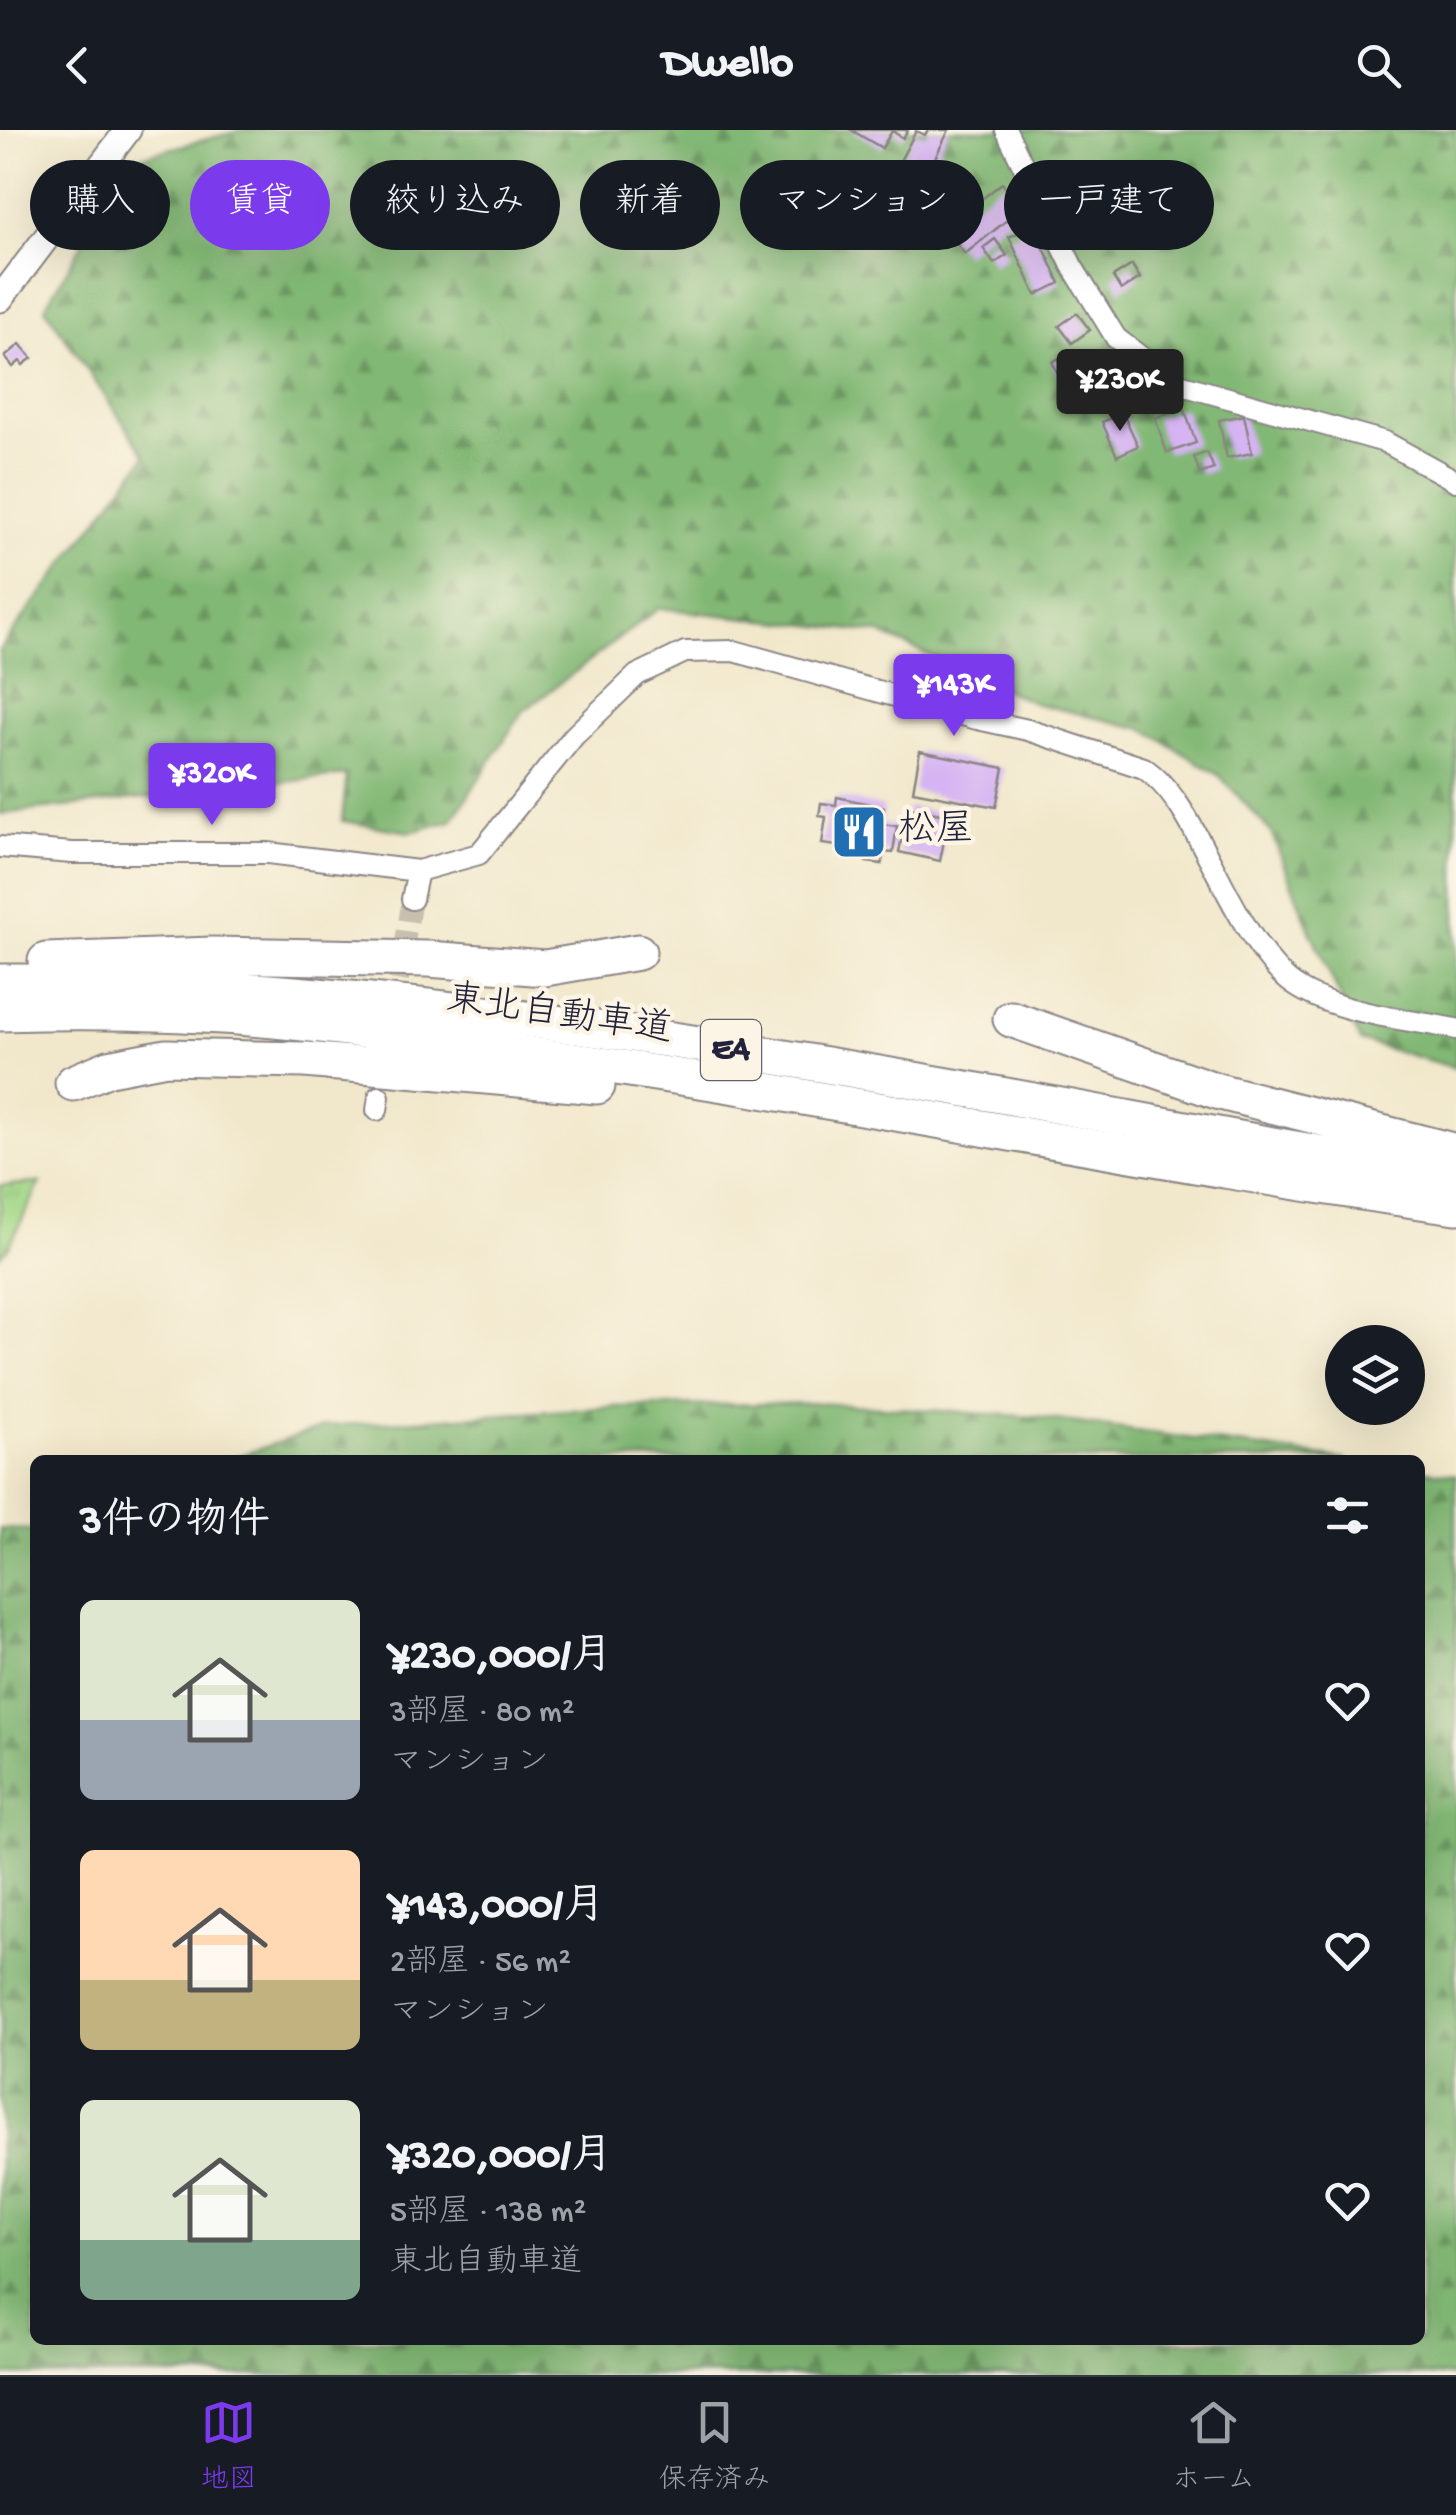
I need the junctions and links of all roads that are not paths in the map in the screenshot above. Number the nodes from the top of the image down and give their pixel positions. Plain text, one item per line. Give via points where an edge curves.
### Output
1 (128, 130) edge
2 (1006, 130) edge
3 (0, 299) edge
4 (1456, 481) edge
5 (0, 847) edge
6 (418, 871) junction
7 (412, 899) tunnel mouth
8 (638, 952) dead end
9 (0, 966) edge
10 (0, 982) edge
11 (0, 1013) edge
12 (1011, 1019) dead end
13 (1456, 1030) edge
14 (73, 1083) dead end
15 (912, 1114) junction
16 (1456, 1152) edge
17 (1456, 1174) edge
18 (1456, 1206) edge

1 - 3 street
2 - 4 street via 1072,266 1116,338 1175,383 1385,442
5 - 6 street via 268,853
6 - 7 street
6 - 13 street via 479,854 574,736 637,675 684,652 734,651 1047,735 1144,768 1188,818 1244,925 1288,980 1343,1006
8 - 9 highway via 545,968 212,955
10 - 17 highway, 東北自動車道 / E4 via 258,990 452,1010 797,1060 1264,1146
11 - 15 highway, 東北自動車道 / E4 via 294,1022
12 - 16 highway via 1217,1091
14 - 15 highway via 166,1057 305,1060
15 - 18 highway, 東北自動車道 / E4

